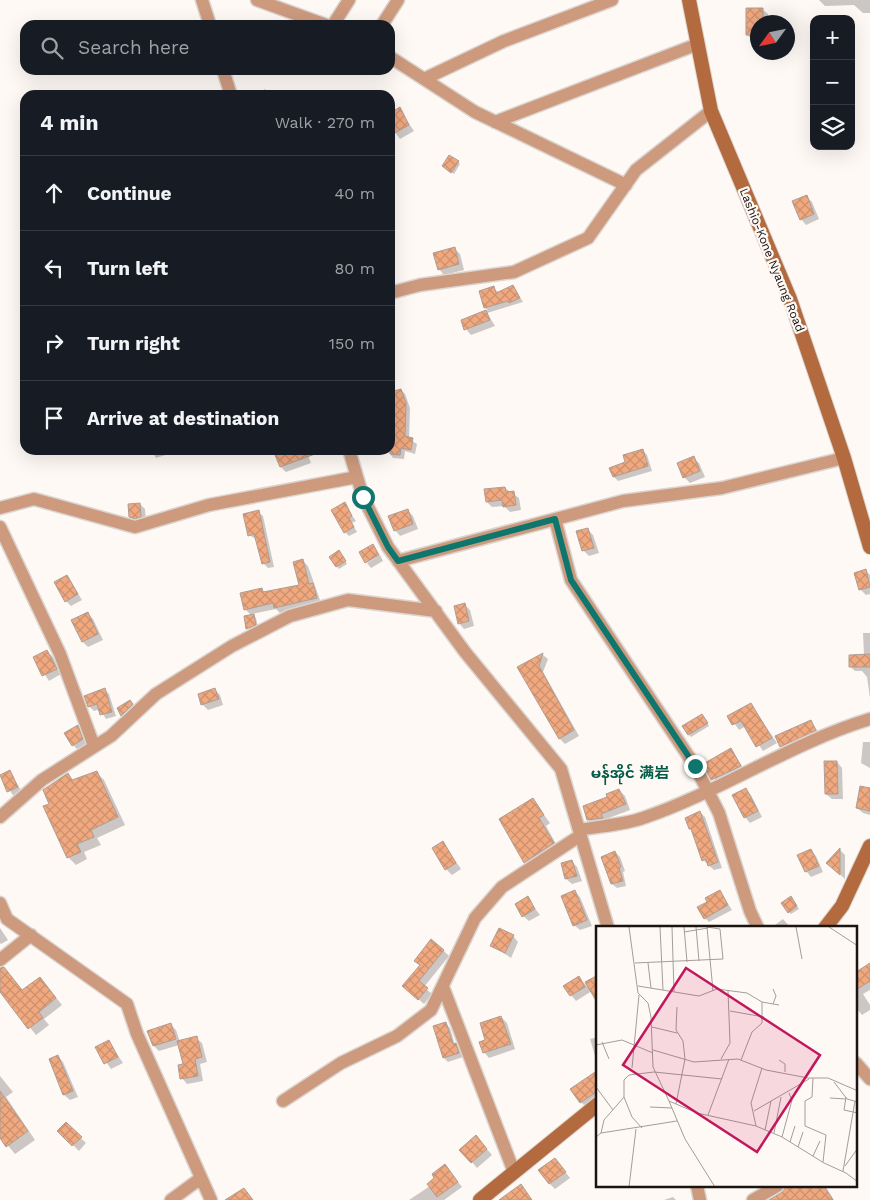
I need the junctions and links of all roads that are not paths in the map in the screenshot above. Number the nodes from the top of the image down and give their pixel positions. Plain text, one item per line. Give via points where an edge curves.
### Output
1 (202, 0) edge
2 (257, 0) edge
3 (349, 0) edge
4 (398, 0) edge
5 (612, 0) edge
6 (689, 0) edge
7 (208, 20) edge
8 (312, 20) edge
9 (336, 20) edge
10 (385, 20) edge
11 (698, 44) junction
12 (395, 60) edge
13 (225, 75) edge
14 (424, 79) junction
15 (229, 90) edge
16 (711, 111) junction
17 (495, 122) junction
18 (626, 185) junction
19 (395, 292) edge
20 (350, 455) edge
21 (844, 458) junction
22 (357, 478) junction
23 (0, 508) edge
24 (555, 519) junction
25 (0, 527) edge
26 (870, 547) edge
27 (398, 561) junction
28 (436, 612) junction
29 (870, 719) edge
30 (94, 746) junction
31 (708, 791) junction
32 (0, 817) edge
33 (580, 833) junction
34 (870, 846) edge
35 (0, 903) edge
36 (607, 926) edge
37 (757, 926) edge
38 (827, 926) edge
39 (31, 935) junction
40 (0, 960) edge
41 (443, 987) junction
42 (858, 1065) edge
43 (870, 1079) edge
44 (283, 1101) dead end
45 (596, 1106) edge
46 (514, 1172) junction
47 (201, 1178) junction
48 (774, 1188) edge
49 (171, 1200) edge
50 (210, 1200) edge
51 (480, 1200) edge
52 (753, 1200) edge

1 - 7 street
2 - 8 street
3 - 9 street
4 - 10 street
5 - 14 street via 504,40
6 - 11 main road, Lashio-Kone Nyaung Road
11 - 16 main road, Lashio-Kone Nyaung Road
11 - 17 street
12 - 14 street
13 - 15 street
14 - 17 street
16 - 18 street via 636,170
16 - 21 main road, Lashio-Kone Nyaung Road via 790,299
17 - 18 street
18 - 19 street via 588,238 514,272
20 - 22 street
21 - 24 street via 722,488 623,501
21 - 26 main road, Lashio-Kone Nyaung Road
22 - 23 street via 209,505 135,527 34,499
22 - 27 street via 363,497
24 - 27 street
24 - 31 street via 571,580 695,766
25 - 30 street via 60,654
27 - 28 street
28 - 30 street via 348,600 290,616 232,646 156,694 111,736
28 - 33 street via 561,769
29 - 31 street via 834,730
30 - 32 street via 42,780
31 - 33 street via 642,819
31 - 37 street via 719,813
33 - 36 street
33 - 41 street via 502,887 475,918
34 - 38 main road via 842,906
35 - 39 street via 7,918
39 - 40 street
39 - 47 street via 127,1004 137,1034
41 - 44 street via 431,1010 397,1036 341,1063
41 - 46 street
42 - 43 street
45 - 46 main road
46 - 51 main road
47 - 49 street
47 - 50 street
48 - 52 street

